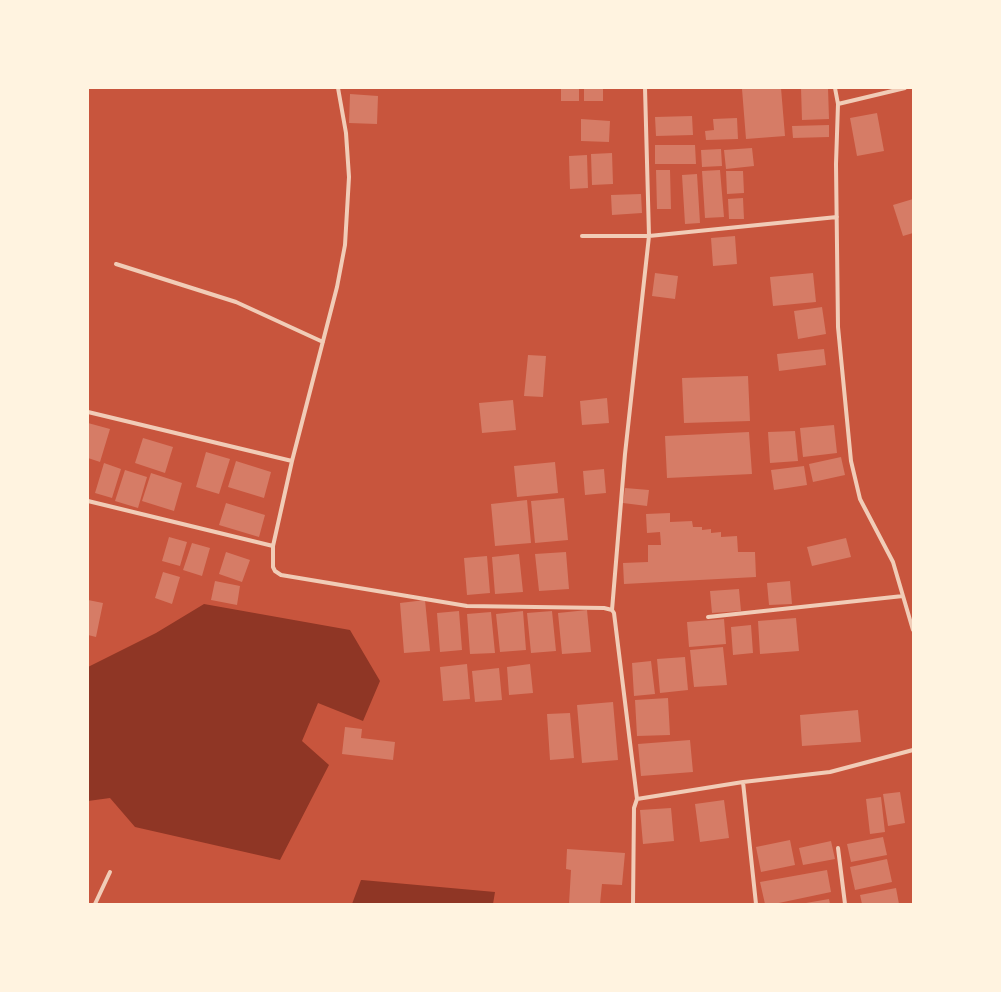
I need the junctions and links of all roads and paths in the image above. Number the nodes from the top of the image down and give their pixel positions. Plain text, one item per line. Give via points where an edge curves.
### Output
1 (338, 88) edge
2 (645, 88) edge
3 (835, 88) edge
4 (905, 88) edge
5 (838, 104) junction
6 (837, 217) junction
7 (582, 236) dead end
8 (649, 236) junction
9 (116, 264) dead end
10 (323, 342) junction
11 (88, 412) edge
12 (292, 461) junction
13 (88, 501) edge
14 (273, 546) junction
15 (903, 596) junction
16 (612, 610) junction
17 (708, 617) dead end
18 (913, 630) edge
19 (913, 750) edge
20 (744, 782) junction
21 (637, 800) junction
22 (838, 848) dead end
23 (110, 872) dead end
24 (95, 904) edge
25 (633, 904) edge
26 (756, 904) edge
27 (845, 904) edge

1 - 10 street via 346,133 348,212 344,252
2 - 8 street
3 - 5 street
4 - 5 street
5 - 6 street
6 - 8 street
6 - 15 street via 838,327 850,461 860,500 890,554
7 - 8 street
8 - 16 street via 624,454
9 - 10 street via 236,302
10 - 12 street
11 - 12 street
12 - 14 street
13 - 14 street
14 - 16 street via 272,561 275,571 289,576 467,606
15 - 17 street
15 - 18 street
16 - 21 street
19 - 20 street via 830,772
20 - 21 street
20 - 26 street
21 - 25 street via 634,808
22 - 27 street
23 - 24 street

